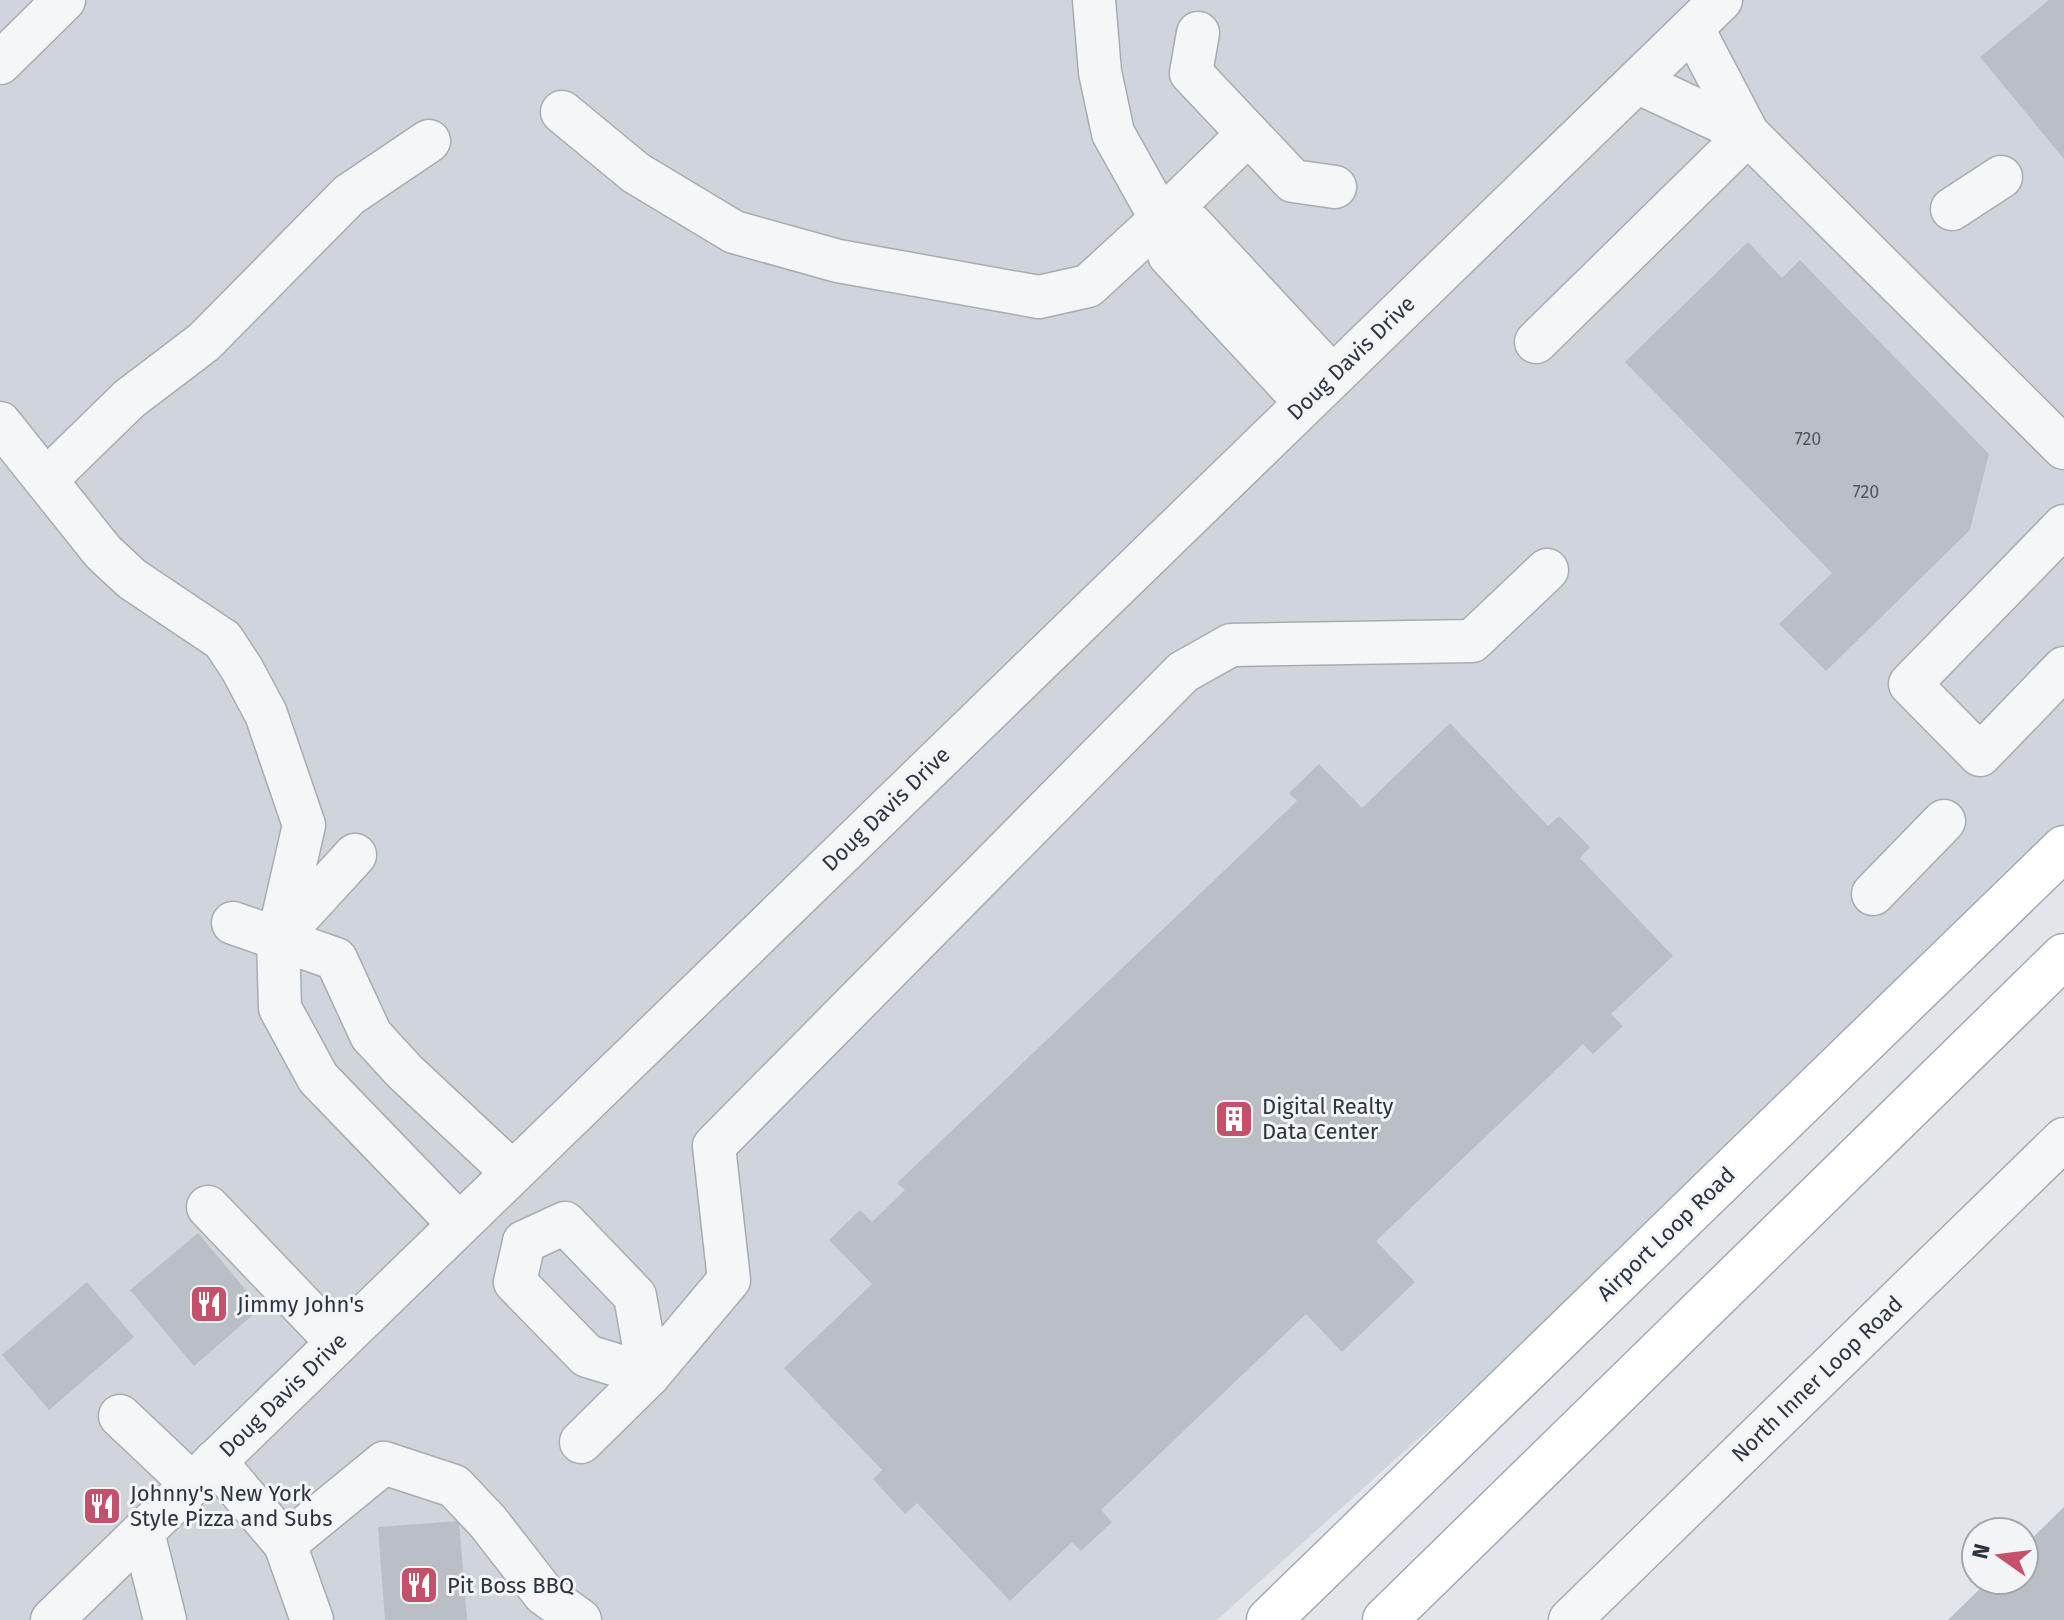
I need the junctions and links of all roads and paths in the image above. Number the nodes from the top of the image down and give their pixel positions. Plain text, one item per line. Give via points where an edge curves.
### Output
1 (64, 0) edge
2 (1102, 6) edge
3 (1707, 14) edge
4 (1198, 33) dead end
5 (0, 63) edge
6 (1639, 83) junction
7 (562, 112) dead end
8 (1748, 134) junction
9 (1247, 135) junction
10 (429, 141) dead end
11 (2001, 177) dead end
12 (1335, 187) dead end
13 (1952, 209) dead end
14 (1161, 219) junction
15 (1536, 342) dead end
16 (1318, 389) junction
17 (5, 438) edge
18 (2064, 448) edge
19 (46, 480) junction
20 (2064, 526) edge
21 (1547, 570) dead end
22 (2064, 668) edge
23 (1944, 821) dead end
24 (2064, 848) edge
25 (355, 855) dead end
26 (1873, 894) dead end
27 (233, 923) dead end
28 (278, 939) junction
29 (2064, 956) edge
30 (2064, 1139) edge
31 (485, 1198) junction
32 (208, 1207) dead end
33 (524, 1242) junction
34 (337, 1342) junction
35 (649, 1375) junction
36 (120, 1416) dead end
37 (581, 1442) dead end
38 (204, 1472) junction
39 (143, 1532) junction
40 (285, 1544) junction
41 (52, 1620) edge
42 (165, 1620) edge
43 (312, 1620) edge
44 (580, 1620) edge
45 (1269, 1620) edge
46 (1385, 1620) edge
47 (1570, 1620) edge

1 - 5 street
2 - 14 street via 1100,72 1113,133
3 - 6 street, Doug Davis Drive
3 - 8 street
4 - 9 street via 1191,73
6 - 8 street
6 - 16 street, Doug Davis Drive
7 - 14 street via 636,173 734,232 838,261 940,280 1039,297 1088,286
8 - 15 street
8 - 18 street
9 - 12 street via 1293,181
9 - 14 street
10 - 19 street via 349,195 204,342 129,399
11 - 13 street
14 - 16 street via 1169,255
16 - 31 street, Doug Davis Drive
17 - 19 street
19 - 28 street via 103,552 132,579 223,640 266,714 304,825
20 - 22 street via 1910,684 1980,755
21 - 35 street via 1472,641 1231,645 1183,672 714,1146 729,1280
23 - 26 street
24 - 45 main road, Airport Loop Road
25 - 28 street
27 - 28 street
28 - 31 street via 336,959 371,1035 405,1072
28 - 31 street via 280,1008 318,1078
29 - 46 main road
30 - 47 street, North Inner Loop Road
31 - 33 street
31 - 34 street, Doug Davis Drive
32 - 34 street
33 - 35 street via 515,1282 587,1356
33 - 35 street via 565,1223 635,1296
34 - 38 street, Doug Davis Drive
35 - 37 street
36 - 38 street
38 - 39 street, Doug Davis Drive
38 - 40 street
39 - 41 street, Doug Davis Drive
39 - 42 street
40 - 43 street
40 - 44 street via 384,1463 454,1486 544,1594

